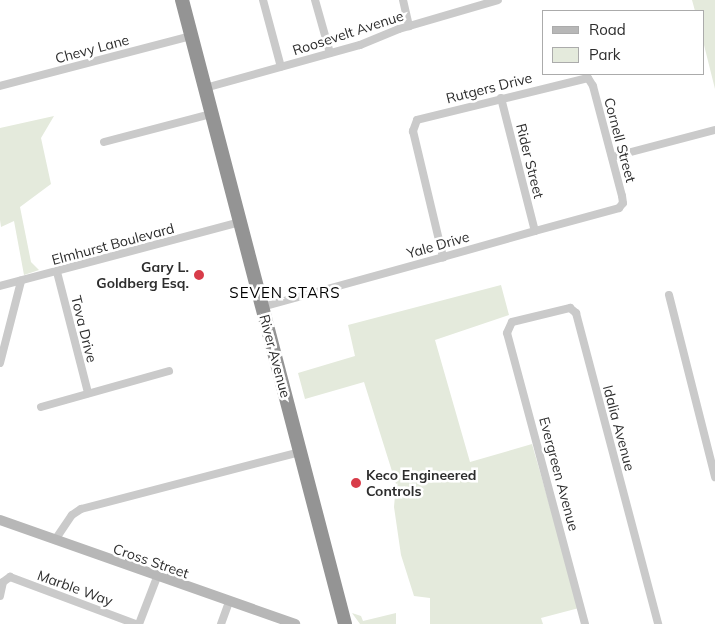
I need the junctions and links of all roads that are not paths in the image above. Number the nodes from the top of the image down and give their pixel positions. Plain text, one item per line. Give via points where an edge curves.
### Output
1 (182, 0) edge
2 (263, 0) edge
3 (316, 0) edge
4 (403, 0) edge
5 (498, 1) edge
6 (409, 26) junction
7 (191, 36) junction
8 (330, 54) junction
9 (281, 67) junction
10 (590, 80) joint
11 (0, 86) edge
12 (205, 88) junction
13 (501, 98) junction
14 (212, 114) junction
15 (715, 130) edge
16 (104, 142) dead end
17 (612, 158) junction
18 (621, 206) joint
19 (240, 222) junction
20 (535, 231) junction
21 (442, 257) junction
22 (57, 272) junction
23 (21, 281) junction
24 (0, 286) edge
25 (669, 295) dead end
26 (262, 307) junction
27 (508, 331) joint
28 (0, 363) edge
29 (169, 371) dead end
30 (88, 393) junction
31 (41, 406) dead end
32 (300, 452) junction
33 (715, 477) edge
34 (0, 520) edge
35 (55, 540) junction
36 (156, 577) junction
37 (0, 596) edge
38 (229, 602) junction
39 (137, 624) edge
40 (221, 624) edge
41 (295, 624) edge
42 (345, 624) edge
43 (585, 624) edge
44 (658, 624) edge

1 - 7 highway, River Avenue
2 - 9 street
3 - 8 street
4 - 6 street
5 - 6 street, Roosevelt Avenue
6 - 8 street, Roosevelt Avenue
7 - 11 street, Chevy Lane
7 - 12 highway, River Avenue
8 - 9 street, Roosevelt Avenue
9 - 12 street, Roosevelt Avenue
10 - 13 street, Rutgers Drive via 582,77
10 - 17 street, Cornell Street
12 - 14 highway, River Avenue
13 - 20 street, Rider Street
13 - 21 street, Rutgers Drive via 417,120 413,131
14 - 16 street
14 - 19 highway, River Avenue
15 - 17 street
17 - 18 street, Cornell Street via 622,196
18 - 20 street, Yale Drive
19 - 22 street, Elmhurst Boulevard
19 - 26 highway, River Avenue
20 - 21 street, Yale Drive
21 - 26 street, Yale Drive
22 - 23 street, Elmhurst Boulevard
22 - 30 street, Tova Drive
23 - 24 street, Elmhurst Boulevard
23 - 28 street
25 - 33 street
26 - 32 highway, River Avenue
27 - 43 street, Evergreen Avenue
27 - 44 street, Idalia Avenue via 512,322 528,317 570,308 576,313
29 - 30 street
30 - 31 street
32 - 35 street via 81,509 72,515
32 - 42 highway, River Avenue
34 - 35 main road, Cross Street
35 - 36 main road, Cross Street
36 - 38 main road, Cross Street
36 - 39 street
37 - 39 street, Marble Way via 10,577
38 - 40 street
38 - 41 main road, Cross Street

